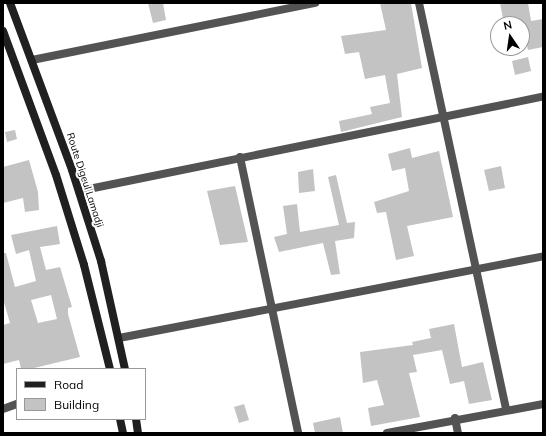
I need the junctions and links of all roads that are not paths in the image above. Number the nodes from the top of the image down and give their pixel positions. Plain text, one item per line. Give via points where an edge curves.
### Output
1 (10, 3) edge
2 (315, 3) edge
3 (419, 3) edge
4 (3, 31) edge
5 (32, 60) junction
6 (543, 98) edge
7 (443, 116) junction
8 (240, 158) junction
9 (79, 191) junction
10 (543, 256) edge
11 (476, 269) junction
12 (274, 307) junction
13 (119, 338) junction
14 (110, 368) edge
15 (126, 368) edge
16 (16, 404) edge
17 (543, 404) edge
18 (3, 409) edge
19 (506, 410) junction
20 (455, 418) junction
21 (120, 420) edge
22 (136, 420) edge
23 (123, 433) edge
24 (138, 433) edge
25 (298, 433) edge
26 (387, 433) edge
27 (458, 433) edge

1 - 5 main road, Route Digeul Lamadji
2 - 5 street
3 - 7 street
4 - 14 main road via 80,250
5 - 9 main road, Route Digeul Lamadji
6 - 7 street
7 - 8 street
7 - 11 street
8 - 9 street
8 - 12 street
9 - 13 main road, Route Digeul Lamadji
10 - 11 street
11 - 12 street
11 - 19 street
12 - 13 street
12 - 25 street
13 - 15 main road, Route Digeul Lamadji
16 - 18 street
17 - 19 street
19 - 20 street
20 - 26 street
20 - 27 street
21 - 23 main road
22 - 24 main road

